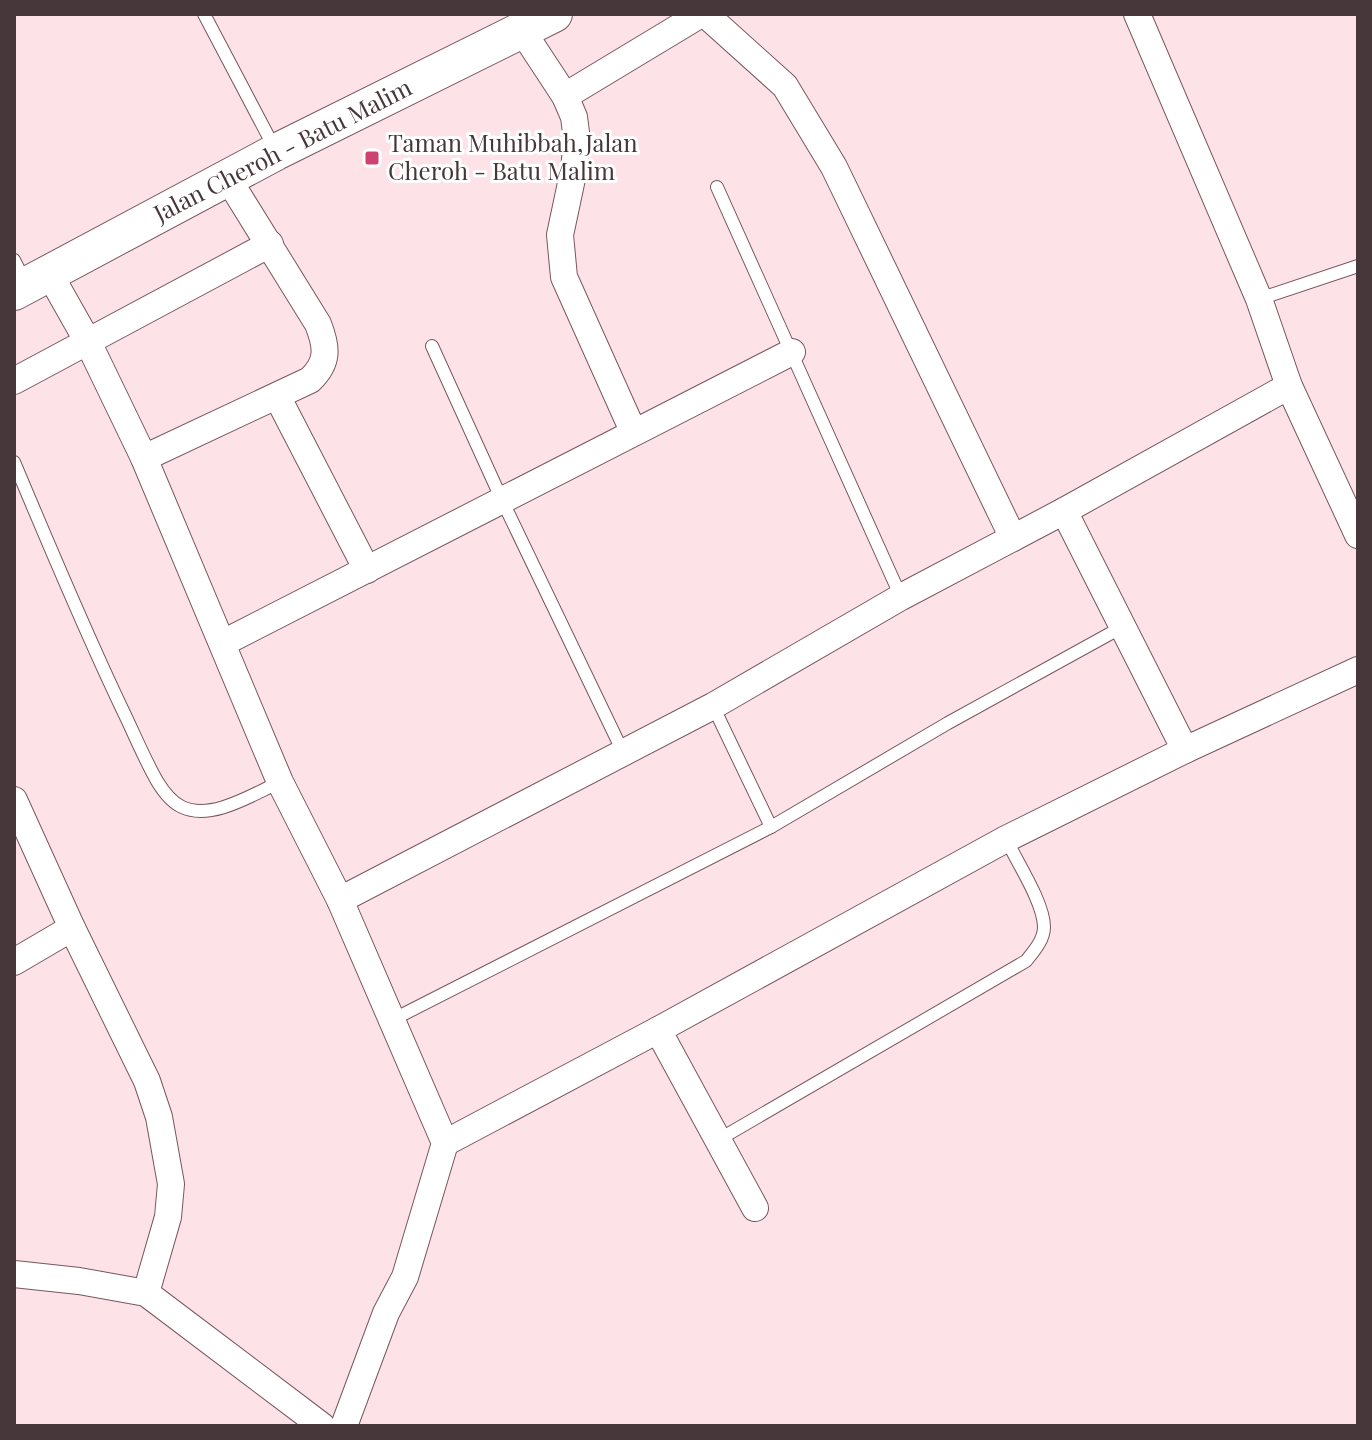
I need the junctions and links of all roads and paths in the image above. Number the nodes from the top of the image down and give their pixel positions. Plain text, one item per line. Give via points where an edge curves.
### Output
1 (204, 14) edge
2 (554, 14) edge
3 (703, 14) edge
4 (1137, 14) edge
5 (523, 32) junction
6 (565, 96) junction
7 (276, 152) junction
8 (227, 177) junction
9 (717, 187) dead end
10 (270, 244) junction
11 (1358, 266) edge
12 (26, 278) edge
13 (1259, 299) junction
14 (88, 342) junction
15 (432, 346) dead end
16 (792, 352) junction
17 (14, 381) edge
18 (1289, 386) junction
19 (277, 396) junction
20 (633, 431) junction
21 (144, 458) junction
22 (14, 462) edge
23 (502, 500) junction
24 (1064, 511) junction
25 (1358, 535) edge
26 (1013, 538) junction
27 (367, 570) junction
28 (901, 597) junction
29 (1124, 626) junction
30 (223, 643) junction
31 (1358, 670) edge
32 (713, 706) junction
33 (1185, 750) junction
34 (623, 752) junction
35 (280, 782) junction
36 (14, 800) edge
37 (771, 827) junction
38 (1006, 839) junction
39 (340, 900) junction
40 (72, 928) junction
41 (14, 962) edge
42 (392, 1020) junction
43 (658, 1030) junction
44 (718, 1140) junction
45 (445, 1143) junction
46 (755, 1208) dead end
47 (14, 1274) edge
48 (146, 1293) junction
49 (322, 1426) edge
50 (344, 1426) edge

1 - 7 lane
2 - 5 main road, Jalan Cheroh - Batu Malim
3 - 6 street
3 - 26 street via 785,86 834,167
4 - 13 street
5 - 6 street
5 - 7 main road, Jalan Cheroh - Batu Malim
6 - 20 street via 577,140 560,235 564,277
7 - 8 main road, Jalan Cheroh - Batu Malim
8 - 10 street
8 - 12 main road, Jalan Cheroh - Batu Malim
9 - 16 lane
10 - 14 street
10 - 19 street via 318,324 326,349 319,372
11 - 13 lane
12 - 14 street
13 - 18 street
14 - 17 street
14 - 21 street
15 - 23 lane
16 - 20 street
16 - 28 lane
18 - 24 street
18 - 25 street
19 - 21 street
19 - 27 street
20 - 23 street
21 - 30 street
22 - 35 lane via 108,679 157,782 171,800 183,808 213,809
23 - 27 street
23 - 34 lane
24 - 26 street
24 - 29 street
26 - 28 street
27 - 30 street
28 - 32 street
29 - 33 street
29 - 37 lane
30 - 35 street
31 - 33 street
32 - 34 street
32 - 37 lane
33 - 38 street
34 - 39 street
35 - 39 street
36 - 40 street
37 - 42 lane
38 - 43 street
38 - 44 lane via 1044,927 1026,961
39 - 42 street
40 - 41 street
40 - 48 street via 147,1081 159,1117 171,1184 168,1217
42 - 45 street
43 - 44 street
43 - 45 street
44 - 46 street
45 - 50 street via 405,1277
47 - 48 street
48 - 49 street

